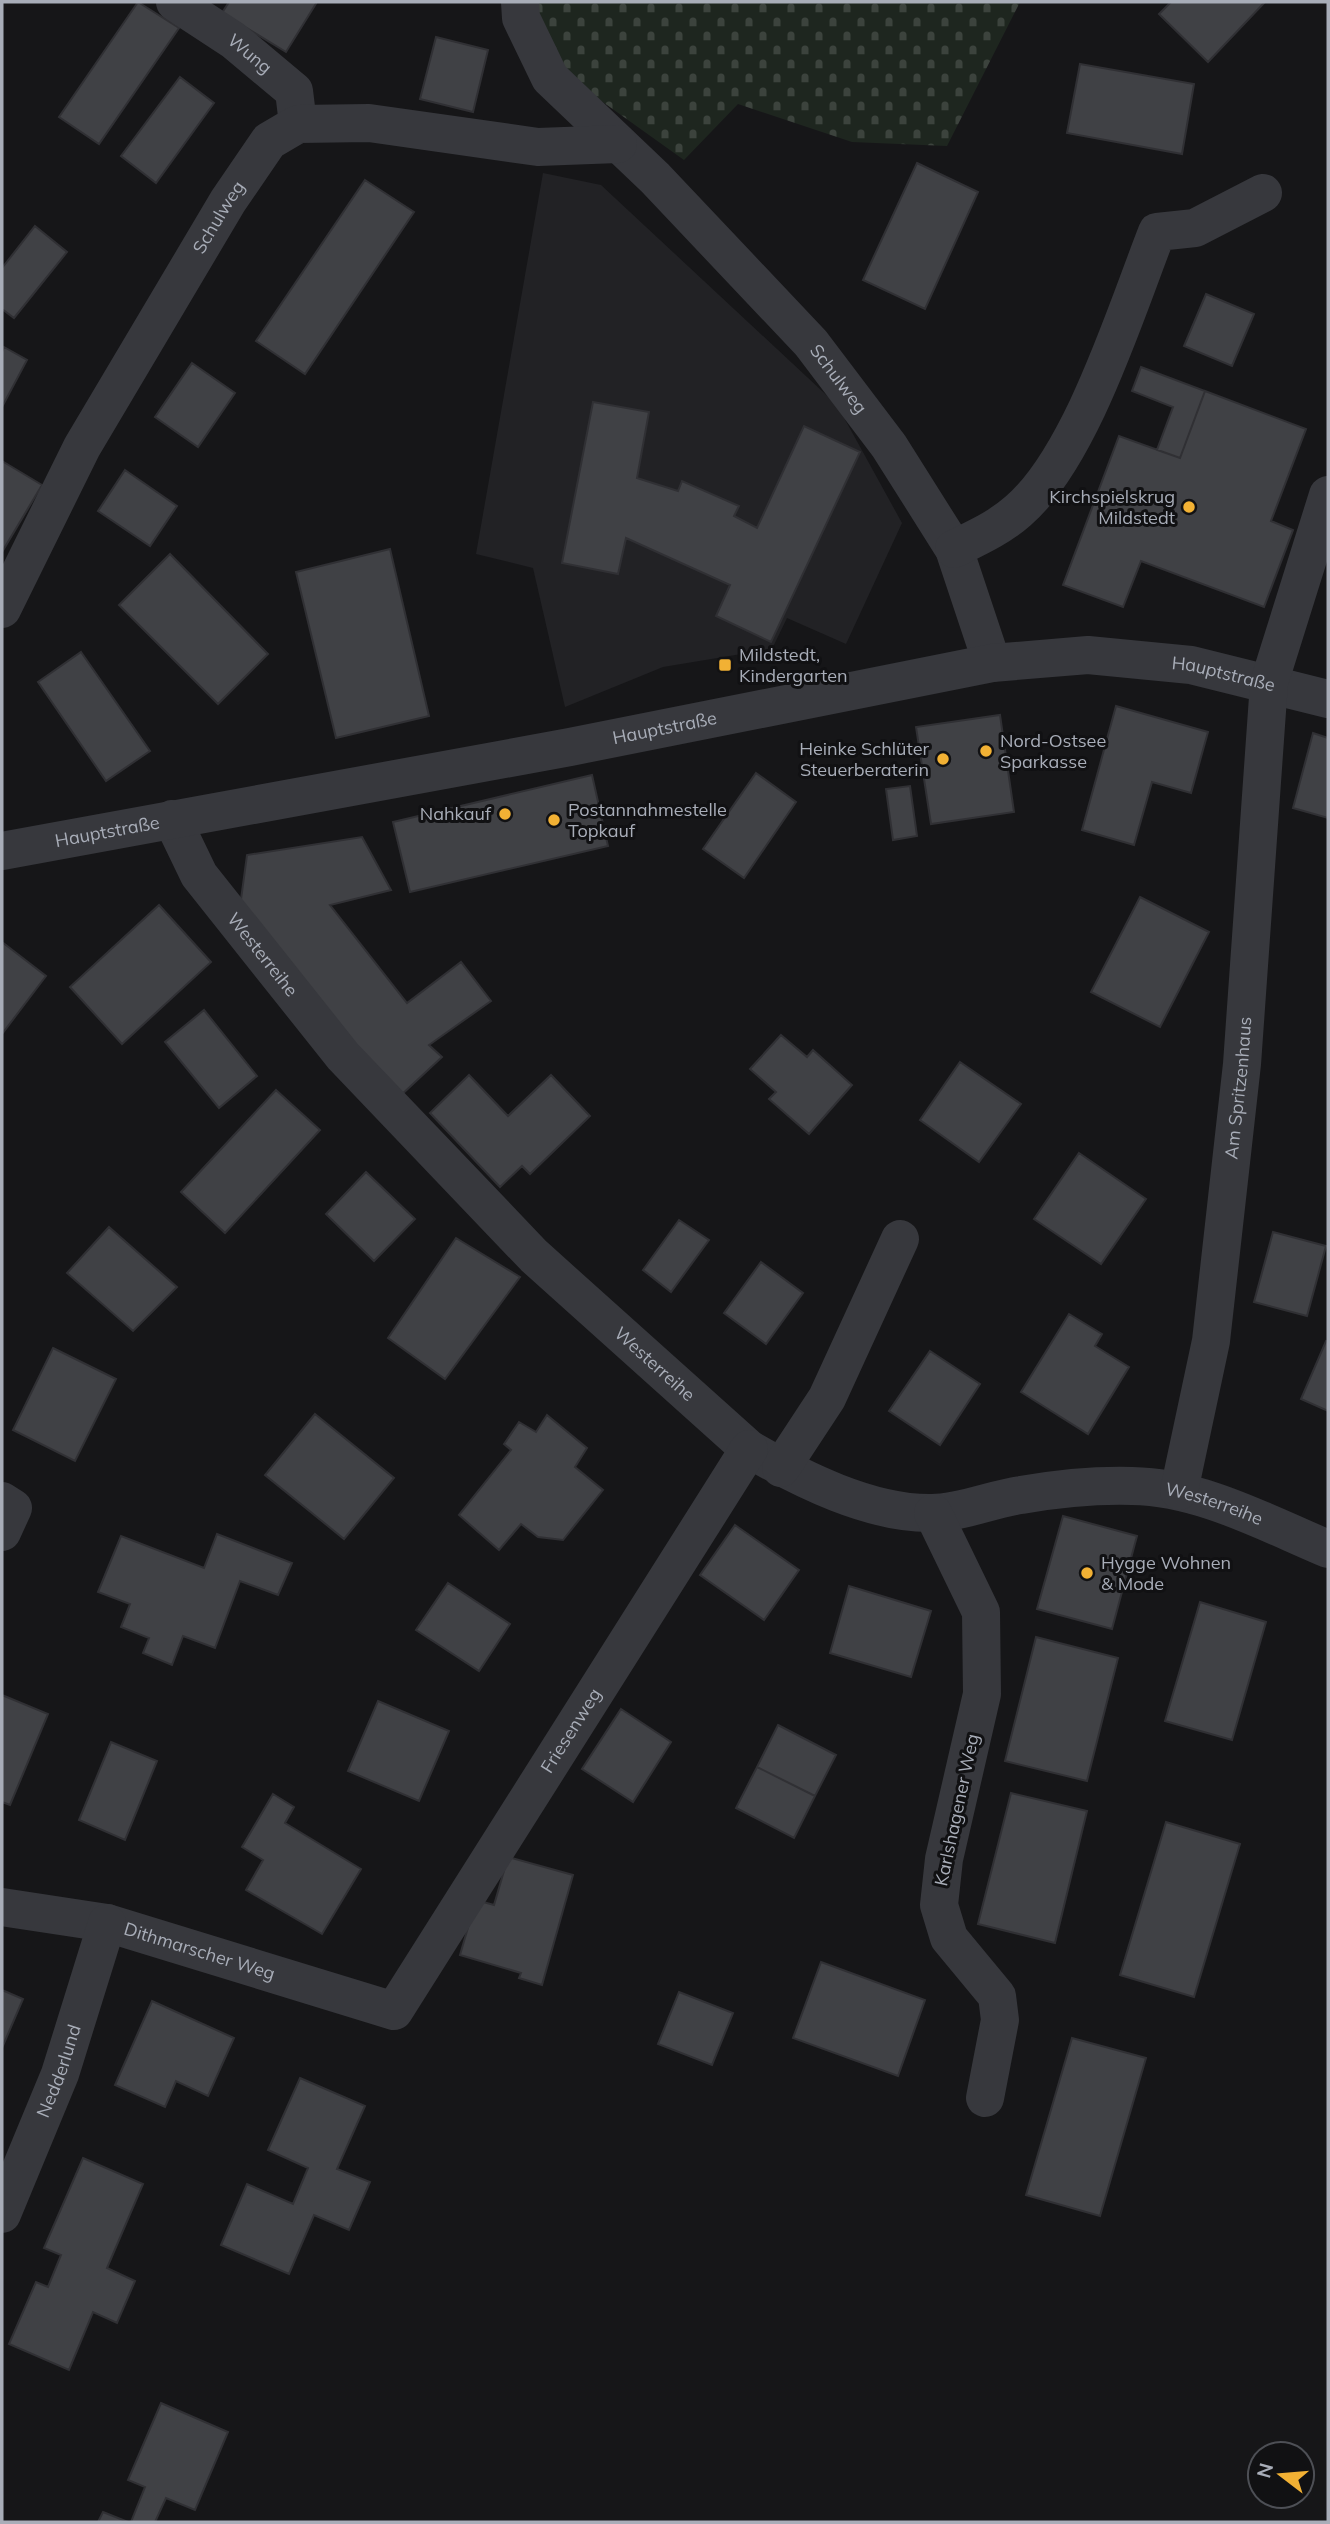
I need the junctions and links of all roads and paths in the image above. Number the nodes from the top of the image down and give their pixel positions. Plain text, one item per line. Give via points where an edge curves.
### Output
1 (175, 2) edge
2 (520, 2) edge
3 (298, 124) junction
4 (618, 144) junction
5 (1263, 193) dead end
6 (1328, 495) edge
7 (954, 550) junction
8 (2, 609) edge
9 (992, 663) junction
10 (1269, 683) junction
11 (1328, 699) edge
12 (172, 819) junction
13 (2, 851) edge
14 (900, 1239) dead end
15 (748, 1449) junction
16 (781, 1468) junction
17 (1179, 1491) junction
18 (2, 1501) edge
19 (933, 1513) junction
20 (2, 1532) edge
21 (1328, 1549) edge
22 (2, 1908) edge
23 (107, 1923) junction
24 (394, 2011) joint
25 (985, 2098) dead end
26 (2, 2214) edge

1 - 3 street, Wung via 233,40 294,92
2 - 4 street, Schulweg via 521,18 550,78
3 - 4 street via 369,123 538,147
3 - 8 street, Schulweg via 269,141 228,201 82,447
4 - 7 street, Schulweg via 655,177 811,343 889,446
5 - 7 street via 1195,228 1157,232 1081,421 1049,475 1019,511
6 - 10 street, Am Spritzenhaus
7 - 9 street, Schulweg
9 - 10 street, Hauptstraße via 1088,655 1191,665
9 - 12 street, Hauptstraße via 570,747
10 - 11 street, Hauptstraße
10 - 17 street, Am Spritzenhaus via 1242,1065 1212,1341
12 - 13 street, Hauptstraße
12 - 15 street, Westerreihe via 199,875 343,1056 534,1256
14 - 16 street via 827,1398
15 - 16 street, Westerreihe
15 - 24 street, Friesenweg
16 - 19 street, Westerreihe via 862,1503
17 - 19 street, Westerreihe via 1132,1486 1036,1493
17 - 21 street, Westerreihe
18 - 20 street via 13,1508
19 - 25 street, Karlshagener Weg via 981,1612 982,1694 944,1860 939,1905 950,1938 997,1996 1000,2021
22 - 23 street, Dithmarscher Weg
23 - 24 street, Dithmarscher Weg
23 - 26 street, Nedderlund via 60,2074

